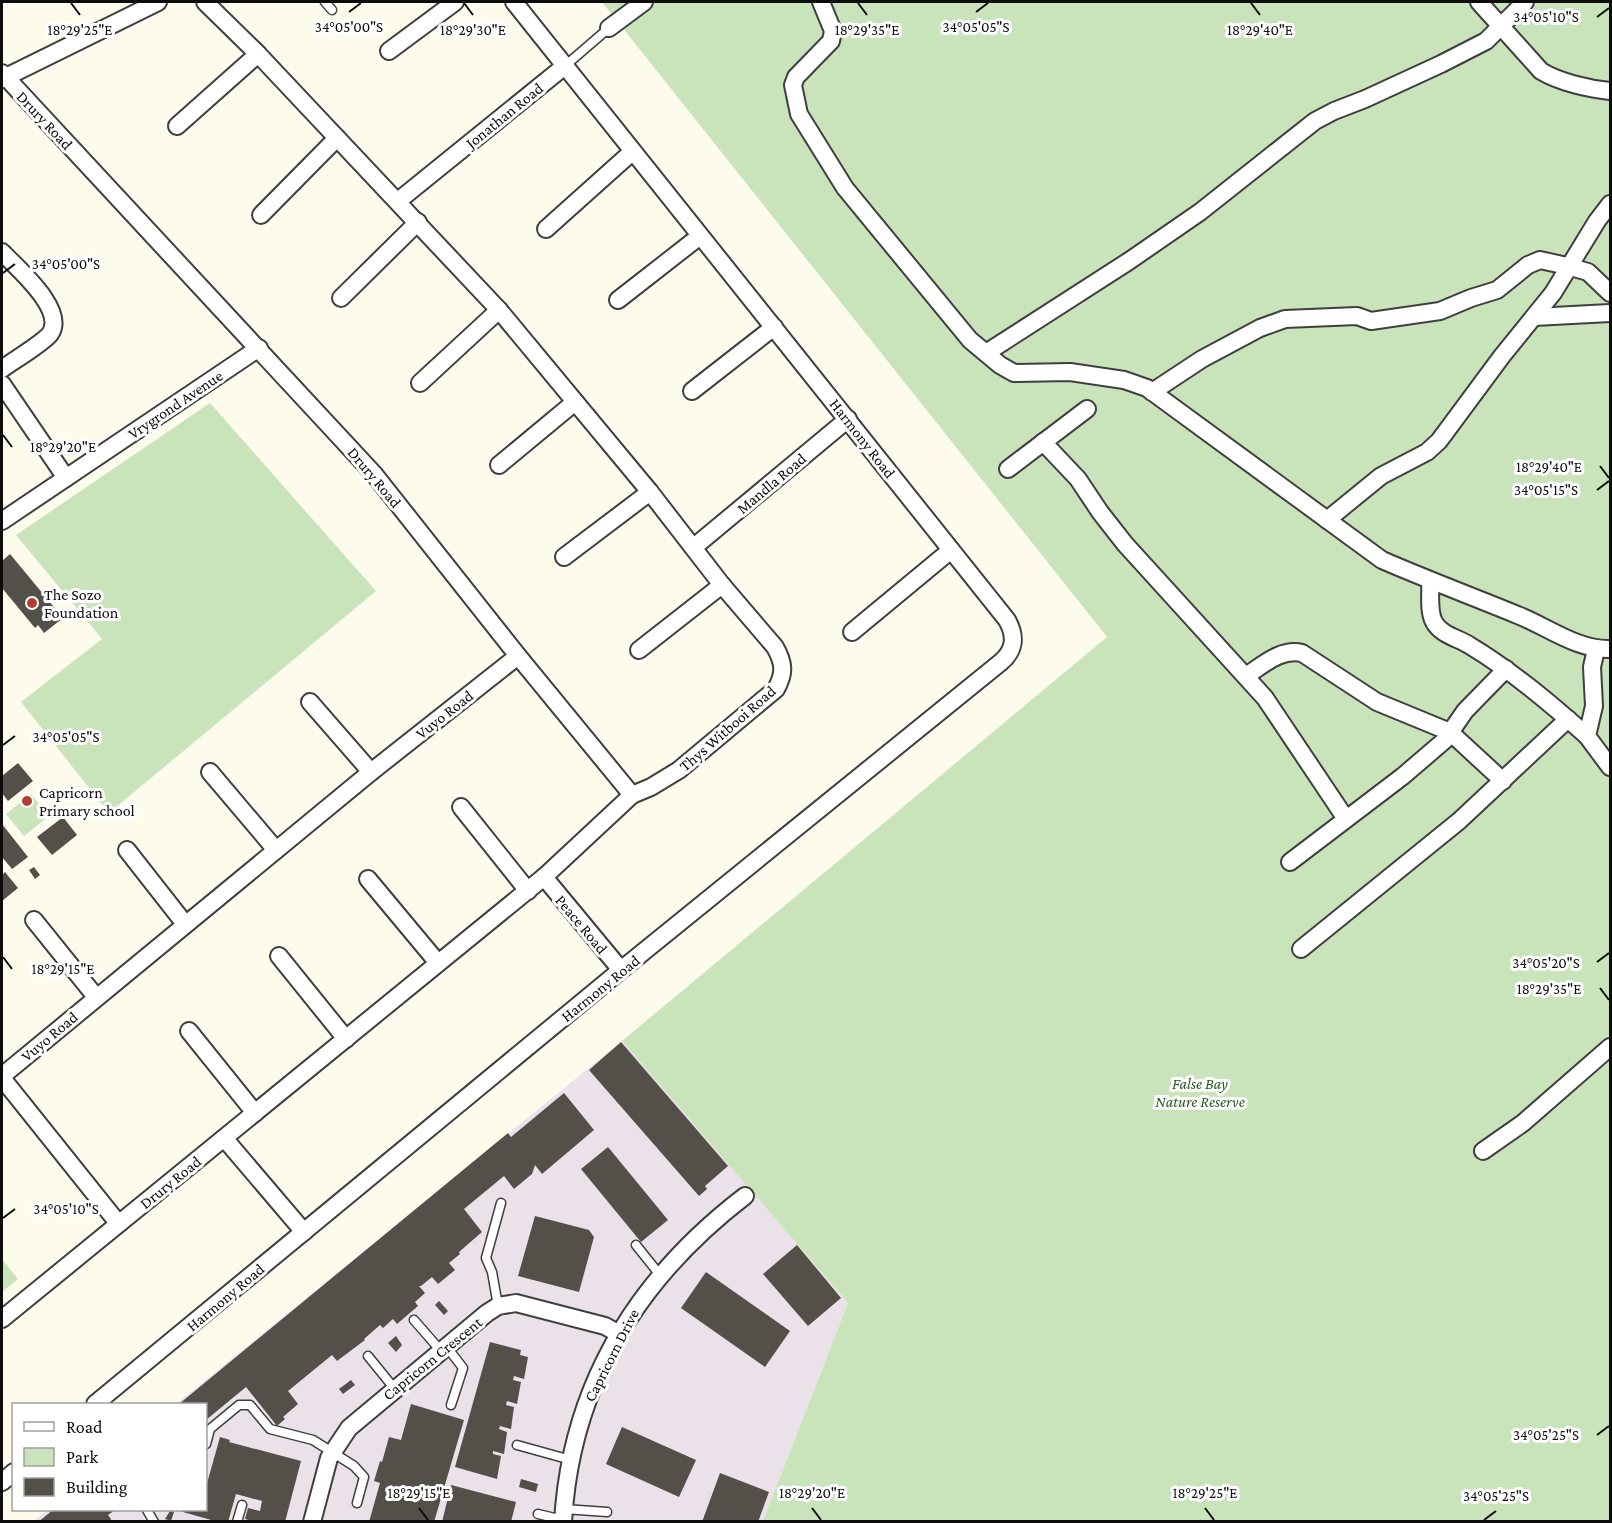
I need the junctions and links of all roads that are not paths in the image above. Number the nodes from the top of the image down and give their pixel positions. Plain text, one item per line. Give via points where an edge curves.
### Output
1 (158, 2) edge
2 (205, 2) edge
3 (325, 2) edge
4 (455, 2) edge
5 (514, 2) edge
6 (644, 2) edge
7 (821, 2) edge
8 (1479, 2) edge
9 (1525, 2) edge
10 (332, 10) dead end
11 (1502, 26) junction
12 (609, 28) joint
13 (389, 51) dead end
14 (258, 54) junction
15 (566, 65) junction
16 (3, 76) edge
17 (1611, 91) edge
18 (177, 126) dead end
19 (337, 138) junction
20 (632, 152) junction
21 (398, 201) junction
22 (1611, 204) edge
23 (261, 215) dead end
24 (418, 222) junction
25 (546, 230) dead end
26 (700, 236) junction
27 (2, 252) edge
28 (1570, 266) junction
29 (1611, 293) edge
30 (341, 298) dead end
31 (618, 300) dead end
32 (499, 310) junction
33 (1611, 313) edge
34 (1534, 317) junction
35 (774, 327) junction
36 (259, 348) junction
37 (986, 353) junction
38 (2, 369) edge
39 (420, 383) dead end
40 (2, 384) edge
41 (692, 391) dead end
42 (1152, 392) junction
43 (575, 402) junction
44 (1087, 409) dead end
45 (848, 419) junction
46 (1043, 442) junction
47 (499, 465) dead end
48 (1008, 468) dead end
49 (66, 478) junction
50 (650, 492) junction
51 (1327, 520) junction
52 (2, 521) edge
53 (694, 547) junction
54 (951, 550) junction
55 (564, 557) dead end
56 (1430, 581) junction
57 (722, 585) junction
58 (852, 632) dead end
59 (1603, 649) edge
60 (639, 650) dead end
61 (518, 656) junction
62 (1506, 669) junction
63 (1246, 676) junction
64 (310, 702) dead end
65 (1568, 719) junction
66 (1450, 732) junction
67 (1587, 736) junction
68 (1611, 767) edge
69 (210, 772) dead end
70 (371, 772) junction
71 (1503, 781) junction
72 (632, 795) junction
73 (460, 807) dead end
74 (1346, 819) junction
75 (127, 849) dead end
76 (276, 850) junction
77 (1290, 862) dead end
78 (544, 877) junction
79 (368, 879) dead end
80 (528, 891) junction
81 (34, 920) dead end
82 (185, 924) junction
83 (1301, 949) dead end
84 (279, 956) dead end
85 (438, 963) junction
86 (621, 970) junction
87 (96, 997) junction
88 (189, 1031) dead end
89 (346, 1039) junction
90 (1611, 1047) edge
91 (2, 1077) edge
92 (255, 1113) junction
93 (224, 1138) junction
94 (1483, 1151) dead end
95 (745, 1196) dead end
96 (501, 1203) dead end
97 (118, 1223) junction
98 (304, 1232) junction
99 (636, 1245) dead end
100 (660, 1275) junction
101 (498, 1306) junction
102 (2, 1319) edge
103 (414, 1320) dead end
104 (619, 1334) junction
105 (443, 1348) junction
106 (368, 1356) dead end
107 (394, 1388) junction
108 (96, 1403) edge
109 (451, 1404) dead end
110 (207, 1440) edge
111 (517, 1445) dead end
112 (333, 1451) junction
113 (571, 1460) junction
114 (357, 1503) dead end
115 (242, 1505) dead end
116 (607, 1512) dead end
117 (538, 1514) dead end
118 (564, 1517) edge
119 (237, 1521) edge
120 (312, 1521) edge

1 - 16 street
2 - 14 street, Thys Witbooi Road
3 - 10 lane
4 - 13 street
5 - 15 street, Harmony Road
6 - 12 street
7 - 37 street via 833,31 831,41 796,77 793,85 799,114 845,188 970,340
8 - 11 street
9 - 11 street
11 - 17 street via 1549,76 1593,90
11 - 37 street via 1486,41 1441,64 1315,121 1200,212
12 - 15 lane, Jonathan Road
14 - 18 street
14 - 19 street, Thys Witbooi Road
15 - 20 street, Harmony Road
15 - 21 street, Jonathan Road
16 - 36 street, Drury Road
19 - 21 street, Thys Witbooi Road
19 - 23 street
20 - 25 street
20 - 26 street, Harmony Road
21 - 24 street, Thys Witbooi Road
22 - 28 street
24 - 30 street
24 - 32 street, Thys Witbooi Road
26 - 31 street
26 - 35 street, Harmony Road
27 - 38 street via 41,294 54,314 55,324 50,335
28 - 29 street via 1588,272
28 - 34 street
28 - 42 street via 1540,260 1497,290 1440,311 1371,321 1356,316 1285,319 1202,359
32 - 39 street
32 - 43 street, Thys Witbooi Road
33 - 34 street
34 - 51 street via 1439,441 1427,452 1381,476
35 - 41 street
35 - 45 street, Harmony Road
36 - 49 street, Vrygrond Avenue
36 - 61 street, Drury Road via 374,474
37 - 42 street via 1014,373 1070,372 1124,380
40 - 49 street
42 - 51 street
43 - 47 street
43 - 50 street, Thys Witbooi Road
44 - 46 street
45 - 53 street, Mandla Road
45 - 54 street, Harmony Road
46 - 48 street
46 - 63 street via 1078,479 1125,544
49 - 52 street, Vrygrond Avenue
50 - 53 street, Thys Witbooi Road
50 - 55 street
51 - 56 street via 1382,560
53 - 57 street, Thys Witbooi Road
54 - 58 street
54 - 86 street, Harmony Road via 1013,631 1007,657
56 - 59 street via 1568,639
56 - 62 street via 1436,625
57 - 60 street
57 - 72 street, Thys Witbooi Road via 775,647 784,668 782,679 776,689 679,770
59 - 67 street via 1592,667 1594,706
61 - 70 street, Vuyo Road
61 - 72 street, Drury Road
62 - 65 street
62 - 66 street
63 - 66 street via 1284,653 1302,653 1377,702
63 - 74 street
64 - 70 street
65 - 67 street
65 - 71 street
66 - 71 street
66 - 74 street via 1403,776
67 - 68 street
69 - 76 street
70 - 76 street, Vuyo Road
71 - 83 street
72 - 78 street, Drury Road
73 - 80 street
74 - 77 street
75 - 82 street
76 - 82 street, Vuyo Road
78 - 80 street, Drury Road
78 - 86 street, Peace Road
79 - 85 street
80 - 85 street, Drury Road
81 - 87 street
82 - 87 street, Vuyo Road
84 - 89 street
85 - 89 street, Drury Road
86 - 98 street, Harmony Road
87 - 91 street, Vuyo Road
88 - 92 street
89 - 92 street, Drury Road
90 - 94 street via 1523,1123
91 - 97 street
92 - 93 street, Drury Road
93 - 97 street, Drury Road
93 - 98 street
95 - 100 street, Capricorn Drive via 696,1236
96 - 101 lane via 486,1258
97 - 102 street, Drury Road
98 - 108 street, Harmony Road
99 - 100 lane
100 - 104 street, Capricorn Drive
101 - 104 street, Capricorn Crescent via 516,1303 604,1326
101 - 105 street, Capricorn Crescent
103 - 105 lane
104 - 113 street, Capricorn Drive via 583,1413
105 - 107 street, Capricorn Crescent
105 - 109 lane via 464,1368
106 - 107 lane
107 - 112 street, Capricorn Crescent via 359,1417
110 - 112 lane via 210,1429 246,1404 270,1429 313,1440
111 - 113 lane
112 - 114 lane via 364,1477
112 - 120 street, Capricorn Crescent
113 - 118 street, Capricorn Drive
115 - 119 lane
116 - 118 lane
117 - 118 lane

